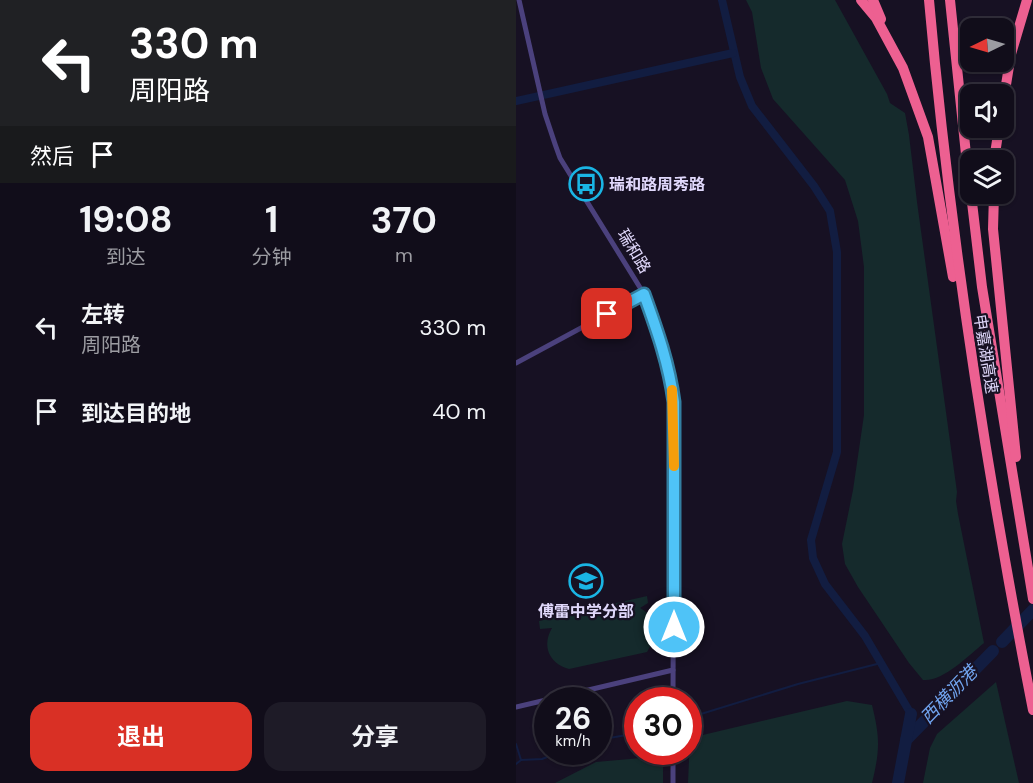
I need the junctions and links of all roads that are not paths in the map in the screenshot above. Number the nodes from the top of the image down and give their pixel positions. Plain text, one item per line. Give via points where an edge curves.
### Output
1 (519, 0) edge
2 (861, 0) edge
3 (873, 0) edge
4 (929, 0) edge
5 (950, 0) edge
6 (1026, 0) edge
7 (903, 68) junction
8 (1006, 84) edge
9 (966, 150) edge
10 (971, 204) edge
11 (994, 204) edge
12 (644, 294) junction
13 (516, 363) edge
14 (1026, 562) junction
15 (1005, 567) junction
16 (1033, 599) edge
17 (673, 670) junction
18 (673, 687) edge
19 (518, 706) edge
20 (1033, 710) edge
21 (673, 765) edge
22 (673, 783) edge

1 - 12 street, 瑞和路 via 544,114 560,158
2 - 7 highway via 876,18
3 - 7 highway
4 - 15 highway, 申嘉湖高速 via 961,293
5 - 9 highway, 申嘉湖高速
6 - 8 highway
7 - 15 highway via 928,138
10 - 14 highway, 申嘉湖高速
11 - 14 highway
12 - 13 street
12 - 17 street, 瑞和路 via 662,342 674,402
14 - 16 highway, 申嘉湖高速
15 - 20 highway, 申嘉湖高速
17 - 18 street, 瑞和路
17 - 19 street
21 - 22 street

